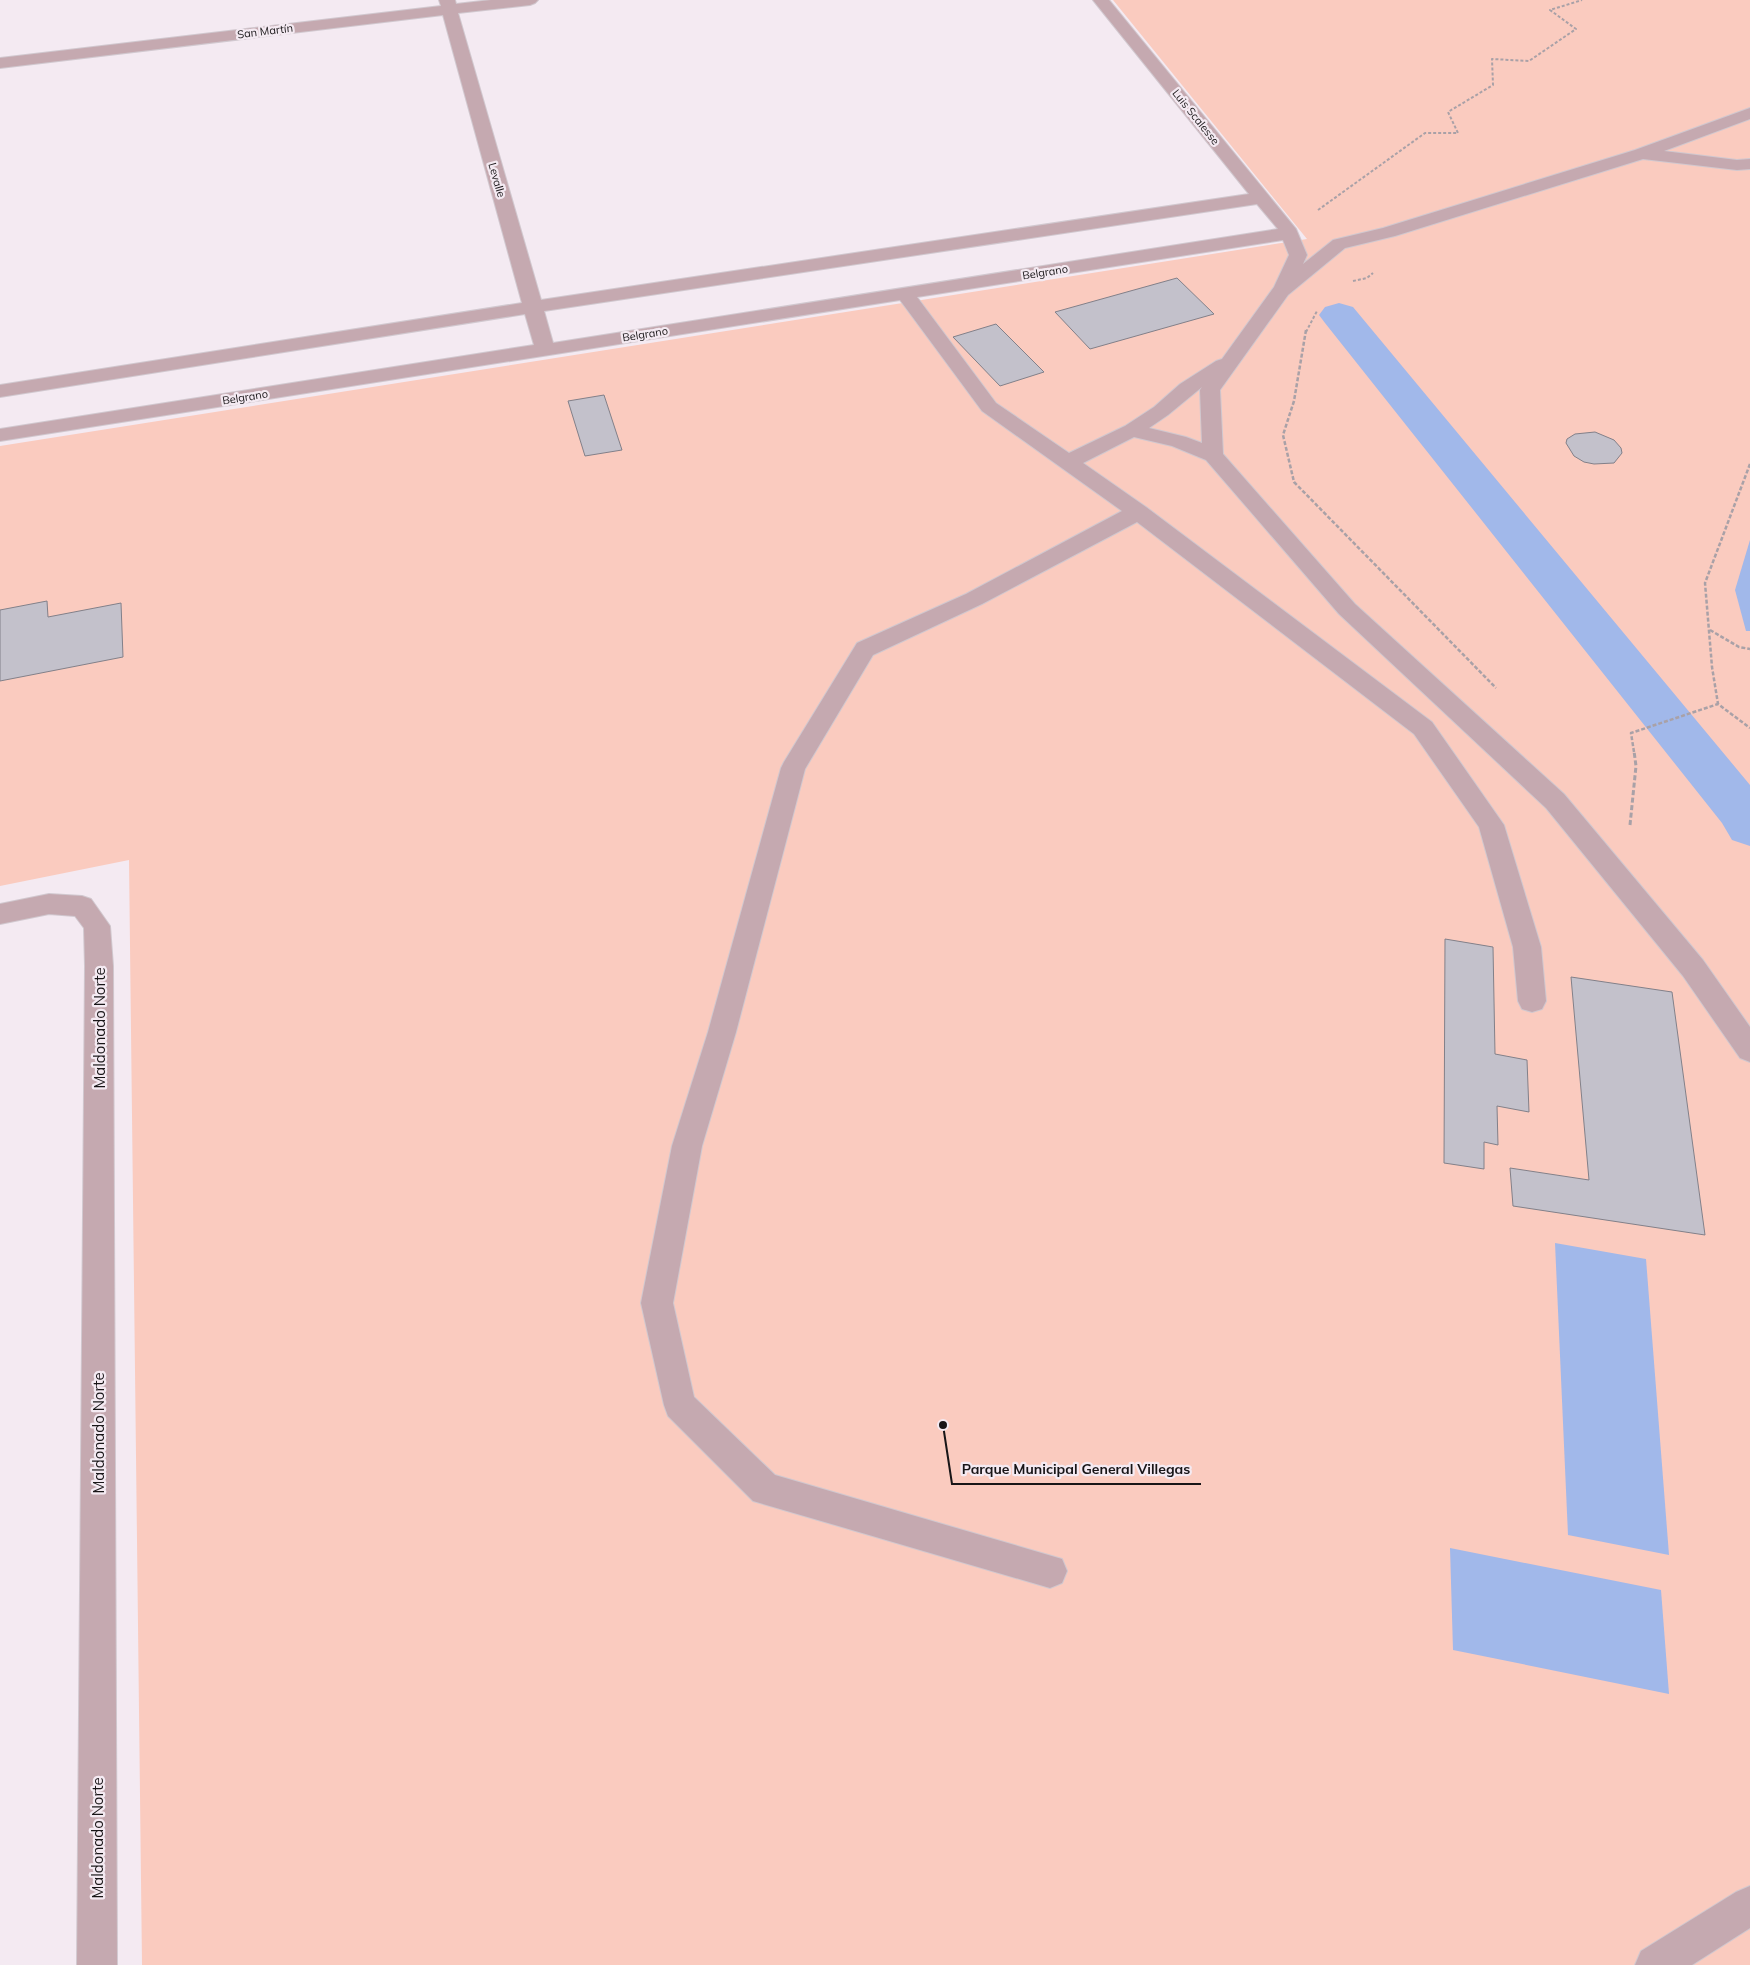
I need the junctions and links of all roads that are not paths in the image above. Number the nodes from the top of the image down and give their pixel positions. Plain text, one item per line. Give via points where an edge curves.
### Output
1 (530, 0) edge
2 (1101, 0) edge
3 (448, 5) edge
4 (0, 63) edge
5 (1750, 113) edge
6 (1641, 154) junction
7 (1750, 164) edge
8 (1261, 198) junction
9 (1290, 234) junction
10 (1339, 244) junction
11 (1281, 291) junction
12 (905, 294) junction
13 (533, 307) junction
14 (545, 350) junction
15 (1232, 359) junction
16 (0, 391) edge
17 (1132, 430) junction
18 (0, 435) edge
19 (1213, 455) junction
20 (1068, 462) junction
21 (1138, 512) junction
22 (0, 914) edge
23 (1532, 1001) dead end
24 (1750, 1050) edge
25 (1050, 1571) dead end
26 (1750, 1906) edge
27 (97, 1965) edge
28 (1655, 1965) edge

1 - 3 street, San Martín
2 - 8 street, Luis Scalesse
3 - 4 street, San Martín
3 - 13 street, Levalle
5 - 6 street
6 - 7 street
6 - 10 street via 1389,232
8 - 9 street, Luis Scalesse
8 - 13 street
9 - 10 street via 1312,243
9 - 11 street via 1298,255
9 - 12 street, Belgrano
10 - 11 street
11 - 15 street
12 - 14 street, Belgrano
12 - 20 street via 989,407
13 - 14 street, Levalle
13 - 16 street
14 - 18 street, Belgrano
15 - 17 street
15 - 19 street via 1210,390
17 - 19 street via 1179,441
17 - 20 street
19 - 24 street via 1347,609 1555,800 1693,968
20 - 21 street
21 - 23 street via 1423,728 1491,825 1527,947
21 - 25 street via 974,599 865,649 793,768 722,1032 687,1146 657,1303 680,1405 765,1488
22 - 27 street, Maldonado Norte via 49,904 82,906 97,926
26 - 28 street

